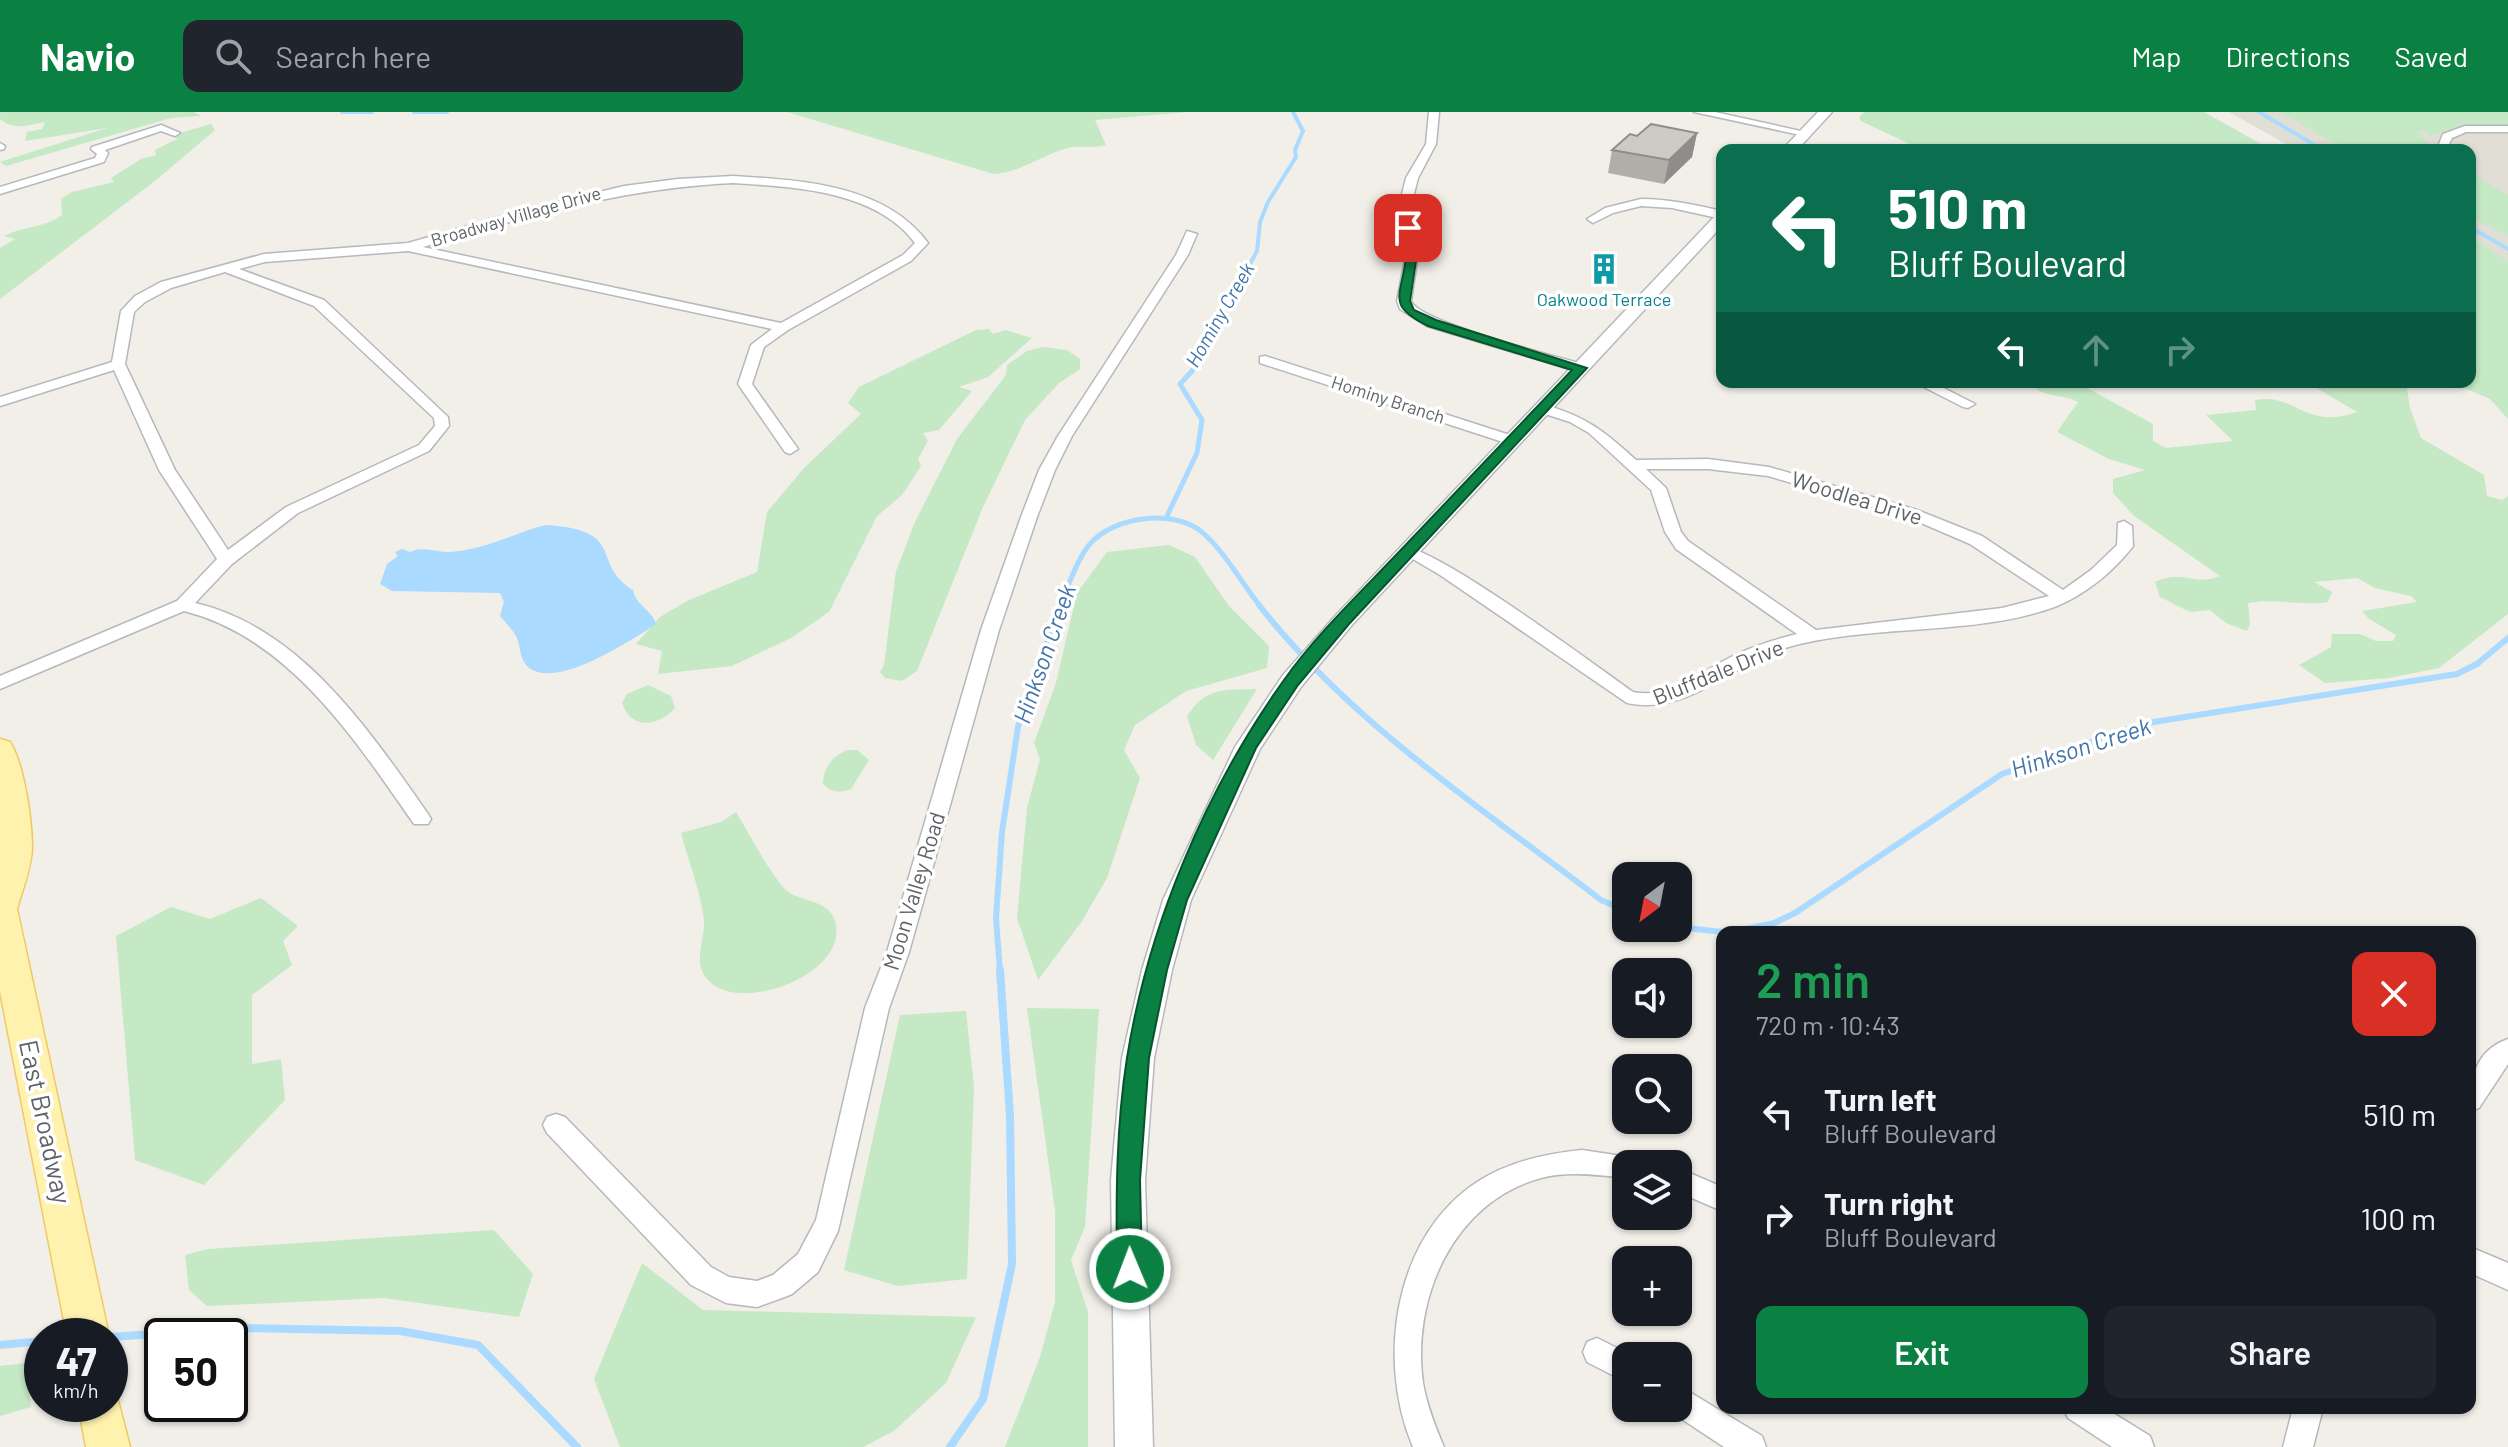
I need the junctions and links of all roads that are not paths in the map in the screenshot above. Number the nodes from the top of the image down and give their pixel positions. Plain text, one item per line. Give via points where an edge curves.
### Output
1 (1434, 112) edge
2 (1699, 112) edge
3 (1825, 112) edge
4 (2508, 129) edge
5 (175, 133) dead end
6 (1805, 133) junction
7 (1795, 144) edge
8 (2444, 144) dead end
9 (0, 191) edge
10 (1716, 215) edge
11 (1593, 219) dead end
12 (1716, 222) edge
13 (1191, 234) dead end
14 (408, 247) junction
15 (225, 268) junction
16 (783, 327) junction
17 (1265, 360) dead end
18 (118, 364) junction
19 (1581, 368) junction
20 (1934, 388) edge
21 (0, 402) edge
22 (1968, 404) dead end
23 (1544, 409) junction
24 (1511, 440) junction
25 (790, 449) dead end
26 (1632, 465) junction
27 (2124, 526) dead end
28 (1409, 552) junction
29 (226, 560) junction
30 (2062, 597) junction
31 (183, 605) junction
32 (1814, 637) junction
33 (0, 683) edge
34 (0, 749) edge
35 (5, 801) edge
36 (421, 819) dead end
37 (0, 908) edge
38 (2508, 1049) edge
39 (2476, 1090) edge
40 (556, 1125) dead end
41 (1612, 1164) edge
42 (1692, 1186) edge
43 (1716, 1196) edge
44 (2476, 1263) edge
45 (2508, 1277) edge
46 (84, 1318) edge
47 (1597, 1352) dead end
48 (1612, 1360) edge
49 (1692, 1409) edge
50 (2087, 1414) edge
51 (2306, 1414) edge
52 (1134, 1447) edge
53 (1429, 1447) edge
54 (1751, 1447) edge
55 (2139, 1447) edge
56 (2298, 1447) edge

1 - 19 street via 1431,144 1407,198 1412,254 1405,307 1432,323
2 - 6 street
3 - 6 main road
4 - 8 street via 2465,129 2447,136
5 - 9 street via 161,128 96,149 103,153 100,160
6 - 7 main road
10 - 11 street via 1650,201
12 - 19 main road
13 - 40 street, Moon Valley Road via 1065,436 1029,517 877,1008 829,1222 808,1263 782,1285 757,1294 726,1290 701,1276
14 - 15 street, Broadway Village Drive via 264,258
14 - 16 street, Broadway Village Drive
14 - 16 street, Broadway Village Drive via 603,192 707,180 811,186 877,205 917,235 922,243 907,258
15 - 18 street, Broadway Village Drive via 166,285 140,299 128,311
15 - 29 street via 319,303 441,417 442,426 424,448 292,510
16 - 25 street, Broadway Village Drive via 758,345 745,384
17 - 24 street, Hominy Branch
18 - 21 street
18 - 29 street via 167,470
19 - 23 main road
20 - 22 street
23 - 24 main road
23 - 26 street via 1585,423
24 - 28 main road
26 - 30 street, Woodlea Drive via 1708,464 1769,472 1900,509 1976,540
26 - 32 street via 1658,488 1682,545
27 - 30 street, Bluffdale Drive via 2125,546 2098,574
28 - 32 street, Bluffdale Drive via 1434,563 1639,701 1662,700 1752,654
28 - 52 main road via 1344,620 1269,713 1177,900 1138,1058 1128,1180
29 - 31 street
30 - 32 street, Bluffdale Drive via 1996,614
31 - 33 street
31 - 36 street via 221,616 309,677 366,740
34 - 35 main road, East Broadway
35 - 37 main road, East Broadway via 16,849
37 - 46 main road, East Broadway
38 - 39 street
41 - 53 street via 1555,1162 1510,1176 1473,1201 1442,1233 1418,1278 1406,1358 1415,1409
42 - 43 street
44 - 45 street
47 - 48 street
49 - 54 street
50 - 55 street
51 - 56 street

